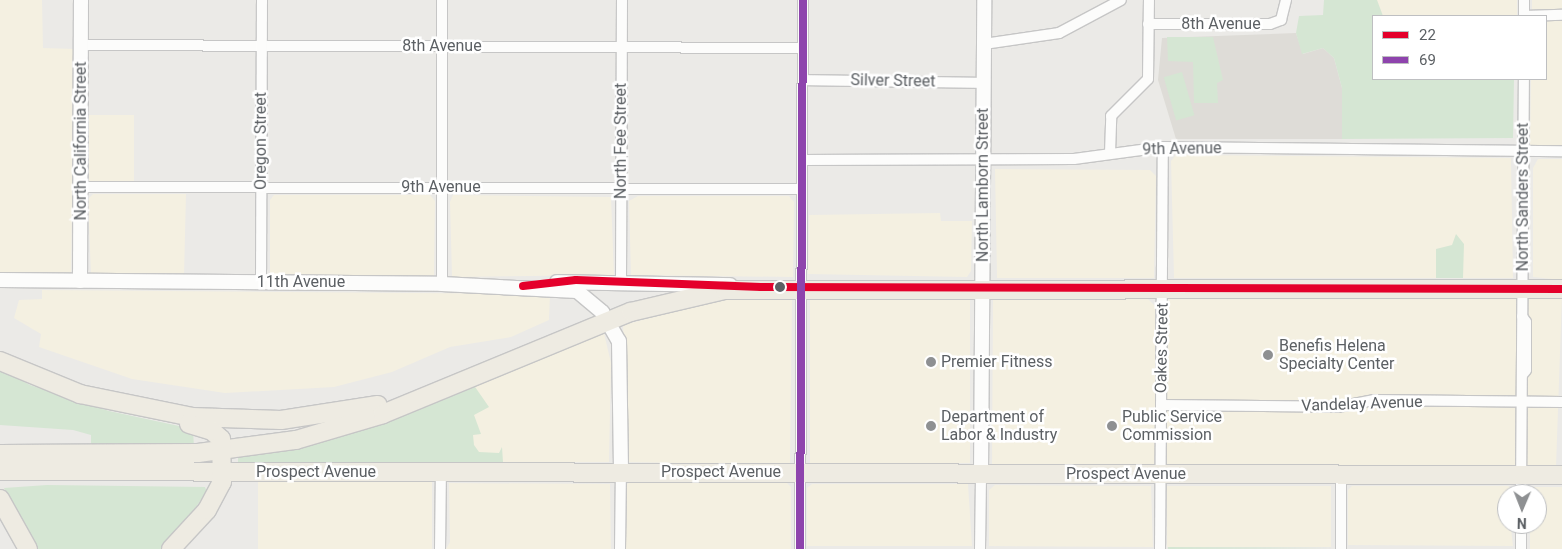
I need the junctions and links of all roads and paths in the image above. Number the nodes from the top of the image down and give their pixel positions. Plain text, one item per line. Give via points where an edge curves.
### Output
1 (82, 0) edge
2 (262, 0) edge
3 (442, 0) edge
4 (622, 0) edge
5 (803, 0) edge
6 (984, 0) edge
7 (1121, 0) edge
8 (1149, 0) edge
9 (1524, 0) edge
10 (1286, 4) edge
11 (1524, 15) edge
12 (1547, 15) edge
13 (1562, 15) edge
14 (1148, 24) junction
15 (984, 44) junction
16 (81, 45) junction
17 (261, 45) junction
18 (442, 46) junction
19 (622, 46) junction
20 (803, 48) junction
21 (803, 80) junction
22 (1524, 80) edge
23 (984, 83) junction
24 (1163, 147) junction
25 (1523, 150) junction
26 (1562, 150) edge
27 (1110, 153) junction
28 (802, 160) junction
29 (983, 161) junction
30 (80, 187) junction
31 (261, 187) junction
32 (441, 187) junction
33 (621, 187) junction
34 (802, 189) junction
35 (0, 280) edge
36 (80, 281) junction
37 (621, 281) junction
38 (261, 282) junction
39 (442, 284) junction
40 (522, 286) junction
41 (761, 287) junction
42 (802, 287) junction
43 (982, 287) junction
44 (1162, 287) junction
45 (1522, 288) junction
46 (1562, 288) edge
47 (609, 321) junction
48 (0, 361) edge
49 (458, 383) junction
50 (63, 389) junction
51 (1522, 402) junction
52 (1562, 402) edge
53 (1161, 405) junction
54 (221, 451) junction
55 (5, 454) edge
56 (0, 471) edge
57 (221, 472) junction
58 (441, 472) junction
59 (621, 472) junction
60 (800, 473) junction
61 (981, 473) junction
62 (1160, 474) junction
63 (1341, 474) junction
64 (1521, 475) junction
65 (1562, 475) edge
66 (1521, 484) edge
67 (0, 499) edge
68 (1521, 534) edge
69 (28, 549) edge
70 (171, 549) edge
71 (440, 549) edge
72 (620, 549) edge
73 (800, 549) edge
74 (980, 549) edge
75 (1160, 549) edge
76 (1340, 549) edge
77 (1521, 549) edge

1 - 16 main road, North California Street
2 - 17 street, Oregon Street
3 - 18 street
4 - 19 street, North Fee Street
5 - 20 street
6 - 15 main road, North Lamborn Street
7 - 15 street via 1059,33
8 - 14 street
9 - 11 street
10 - 14 street, 8th Avenue via 1281,20 1270,24
12 - 13 street
14 - 27 street via 1148,79 1111,116
15 - 23 main road, North Lamborn Street
16 - 17 street, 8th Avenue
16 - 30 main road, North California Street
17 - 18 street, 8th Avenue
17 - 31 street, Oregon Street
18 - 19 street, 8th Avenue
18 - 32 street
19 - 20 street, 8th Avenue
19 - 33 street, North Fee Street
20 - 21 street
21 - 23 street, Silver Street
21 - 28 street
22 - 25 street, North Sanders Street
23 - 29 main road, North Lamborn Street
24 - 25 street, 9th Avenue
24 - 27 street, 9th Avenue
24 - 44 street, Oakes Street
25 - 26 street, 9th Avenue
25 - 45 street, North Sanders Street
27 - 29 street, 9th Avenue
28 - 29 street, 9th Avenue
28 - 34 street
29 - 43 main road, North Lamborn Street
30 - 31 street, 9th Avenue
30 - 36 main road, North California Street
31 - 32 street, 9th Avenue
31 - 38 street, Oregon Street
32 - 33 street, 9th Avenue
32 - 39 street
33 - 34 street, 9th Avenue
33 - 37 street, North Fee Street
34 - 42 street
35 - 36 main road, 11th Avenue
36 - 38 main road, 11th Avenue
37 - 40 main road, 11th Avenue
37 - 41 main road, 11th Avenue
38 - 39 main road, 11th Avenue
39 - 40 main road, 11th Avenue
40 - 47 main road, 11th Avenue via 577,291 593,301
41 - 42 highway, 11th Avenue
41 - 47 highway, Prospect Avenue via 688,296
42 - 43 highway, 11th Avenue
42 - 60 street
43 - 44 highway, 11th Avenue
43 - 61 main road, North Lamborn Street
44 - 45 highway, 11th Avenue
44 - 53 street, Oakes Street
45 - 46 highway, 11th Avenue
45 - 51 street, North Sanders Street via 1522,316 1526,322
47 - 49 highway, Prospect Avenue
47 - 59 main road via 619,341
48 - 50 highway
49 - 50 highway via 346,412 271,420 177,415
49 - 54 highway, Prospect Avenue via 331,431
50 - 54 highway via 118,410 208,429 221,439
51 - 52 street, Vandelay Avenue
51 - 53 street, Vandelay Avenue
51 - 64 street, North Sanders Street
53 - 62 street, Oakes Street
54 - 55 highway, Prospect Avenue
54 - 57 highway
56 - 57 highway, Prospect Avenue
57 - 58 highway, Prospect Avenue
57 - 70 highway via 221,486 211,504
58 - 59 highway, Prospect Avenue
58 - 71 street
59 - 60 highway, Prospect Avenue
59 - 72 street
60 - 61 highway, Prospect Avenue
60 - 73 street
61 - 62 highway, Prospect Avenue
61 - 74 street, North Lamborn Street
62 - 63 highway, Prospect Avenue
62 - 75 street, Oakes Street
63 - 64 highway, Prospect Avenue
63 - 76 street
64 - 65 highway, Prospect Avenue
64 - 66 street, North Sanders Street
67 - 69 highway
68 - 77 street

